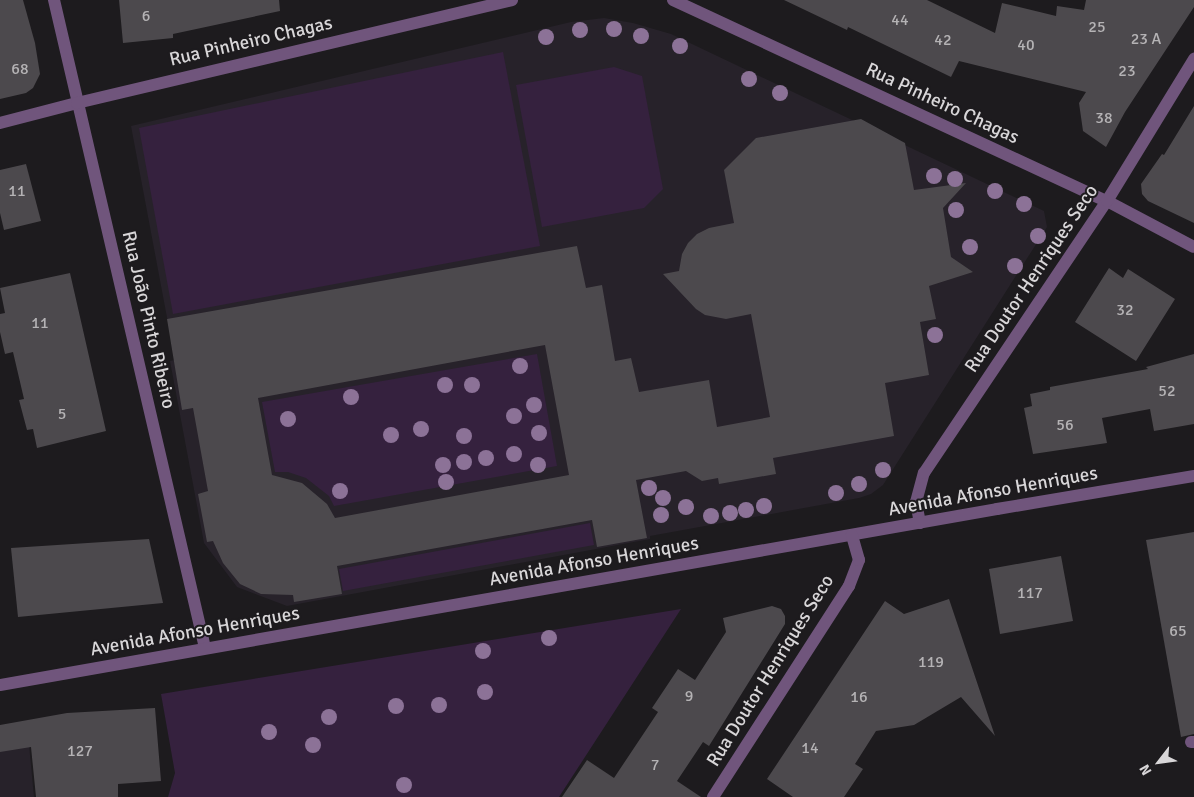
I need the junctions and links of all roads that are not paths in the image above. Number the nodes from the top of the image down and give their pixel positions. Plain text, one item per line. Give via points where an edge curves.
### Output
1 (54, 0) edge
2 (512, 0) edge
3 (673, 0) edge
4 (1194, 59) edge
5 (77, 103) junction
6 (0, 123) edge
7 (1107, 201) junction
8 (1194, 247) edge
9 (1194, 476) edge
10 (920, 523) junction
11 (852, 535) junction
12 (206, 648) junction
13 (0, 685) edge
14 (713, 797) edge

1 - 5 street, Rua João Pinto Ribeiro
2 - 5 street, Rua Pinheiro Chagas
3 - 7 street, Rua Pinheiro Chagas
4 - 7 street, Rua Doutor Henriques Seco
5 - 6 street, Rua Pinheiro Chagas
5 - 12 street, Rua João Pinto Ribeiro
7 - 8 street, Rua Pinheiro Chagas
7 - 10 street, Rua Doutor Henriques Seco via 924,473 916,502
9 - 10 street, Avenida Afonso Henriques
10 - 11 street, Avenida Afonso Henriques
11 - 12 street, Avenida Afonso Henriques
11 - 14 street, Rua Doutor Henriques Seco via 859,560 849,586
12 - 13 street, Avenida Afonso Henriques

